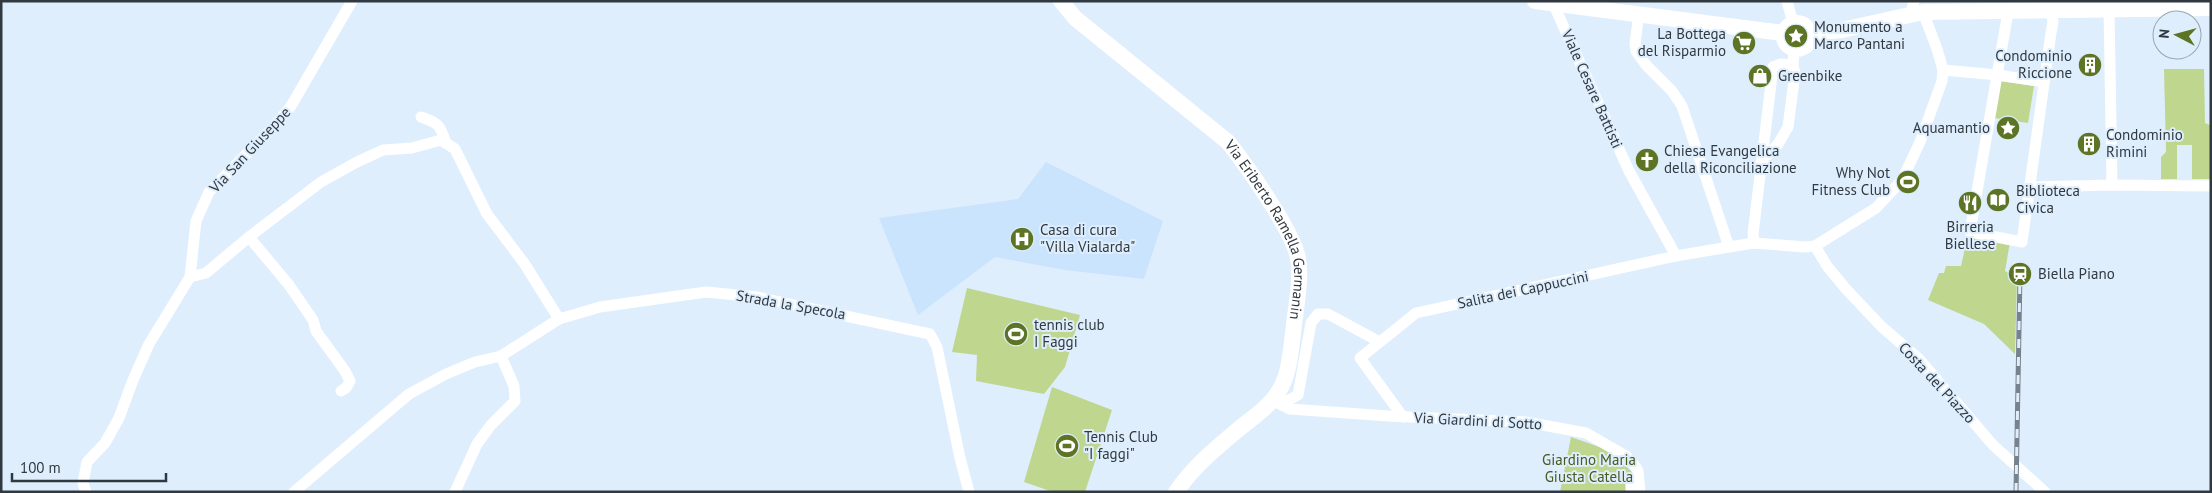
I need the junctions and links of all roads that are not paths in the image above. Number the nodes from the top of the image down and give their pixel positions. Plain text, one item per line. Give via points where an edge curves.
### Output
1 (352, 1) edge
2 (1061, 1) edge
3 (1535, 1) edge
4 (1787, 1) edge
5 (1553, 3) edge
6 (2049, 6) edge
7 (2109, 8) junction
8 (2211, 8) edge
9 (1634, 9) edge
10 (1916, 9) edge
11 (2008, 12) junction
12 (1788, 28) junction
13 (1810, 34) junction
14 (1794, 57) junction
15 (1943, 70) junction
16 (1998, 75) junction
17 (2044, 82) junction
18 (421, 117) dead end
19 (446, 143) junction
20 (1761, 162) junction
21 (2112, 185) junction
22 (2211, 186) edge
23 (2029, 187) junction
24 (249, 237) junction
25 (1754, 243) junction
26 (1815, 246) junction
27 (1729, 247) junction
28 (1676, 256) junction
29 (190, 277) junction
30 (559, 319) junction
31 (1380, 342) junction
32 (501, 356) junction
33 (1360, 358) joint
34 (341, 392) dead end
35 (1272, 400) junction
36 (1403, 417) junction
37 (1631, 479) dead end
38 (86, 492) edge
39 (294, 492) edge
40 (455, 492) edge
41 (969, 492) edge
42 (1176, 492) edge
43 (1631, 492) edge
44 (1640, 492) edge
45 (2045, 492) edge

1 - 29 street, Via San Giuseppe via 291,106 209,192 196,221
2 - 35 main road, Via Eriberto Ramella Germanin via 1076,18 1228,142 1290,236 1298,259 1297,293 1289,365
3 - 5 main road
4 - 12 street
5 - 9 main road
5 - 28 street, Viale Cesare Battisti via 1629,171
6 - 7 main road
6 - 11 main road
6 - 17 street via 2053,22
7 - 8 main road
7 - 21 street
9 - 12 main road
9 - 27 street via 1636,51 1682,106
10 - 11 main road
10 - 13 main road via 1867,25
10 - 15 street via 1938,49
11 - 16 street
12 - 13 main road via 1802,24
12 - 14 main road via 1787,45
13 - 14 main road via 1806,45
14 - 20 street via 1788,127
14 - 20 street via 1773,67
15 - 16 street
15 - 26 street via 1920,142 1902,180 1876,208
16 - 17 street
16 - 23 street via 1970,232 2022,242
17 - 23 street
18 - 19 street via 441,126
19 - 24 street via 441,140 412,148 383,150 321,182
19 - 30 street via 455,149 487,214 524,263
20 - 25 street
21 - 22 street
21 - 23 street
24 - 29 street via 206,273
24 - 34 street via 289,285 345,371 350,381
25 - 26 street, Salita dei Cappuccini
25 - 27 street, Salita dei Cappuccini
26 - 45 street, Costa del Piazzo via 1846,289 1920,360 1993,445
27 - 28 street, Salita dei Cappuccini
28 - 31 street, Salita dei Cappuccini via 1416,313
29 - 38 street, Via San Giuseppe via 149,344 120,418 105,443 87,462 83,483
30 - 32 street, Strada la Specola
30 - 41 street, Strada la Specola via 600,307 706,292 757,297 930,334 939,356
31 - 33 street, Salita dei Cappuccini
31 - 35 street via 1328,314 1318,314 1311,323 1298,395 1287,401
32 - 39 street, Strada la Specola via 475,362 409,394
32 - 40 street via 514,386 514,401 477,444
33 - 36 street, Via Giardini di Sotto
35 - 36 street, Via Giardini di Sotto via 1290,409
35 - 42 main road, Via Eriberto Ramella Germanin via 1201,462
36 - 44 street, Via Giardini di Sotto via 1526,422 1586,433 1631,462 1638,471
37 - 43 street

